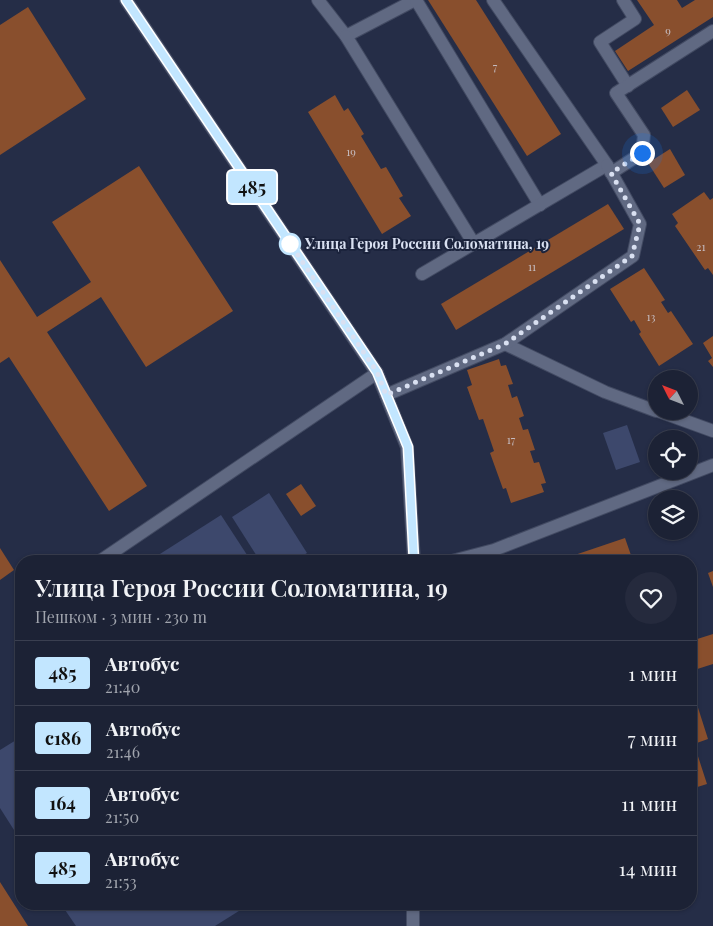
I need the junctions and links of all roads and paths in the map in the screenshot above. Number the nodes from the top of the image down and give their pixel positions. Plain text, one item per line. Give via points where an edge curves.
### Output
1 (126, 0) edge
2 (318, 0) edge
3 (416, 0) edge
4 (493, 0) edge
5 (623, 0) edge
6 (713, 31) edge
7 (346, 36) junction
8 (628, 86) junction
9 (609, 169) junction
10 (540, 205) junction
11 (474, 244) junction
12 (422, 274) dead end
13 (505, 344) junction
14 (377, 372) junction
15 (386, 395) junction
16 (648, 408) edge
17 (682, 420) edge
18 (713, 431) edge
19 (713, 465) edge
20 (109, 555) edge
21 (414, 555) edge
22 (475, 555) edge
23 (413, 910) edge
24 (413, 926) edge

1 - 14 street
2 - 7 street
3 - 7 street
3 - 10 street
4 - 9 street
5 - 8 street via 636,19 600,42
6 - 8 street
7 - 11 street
8 - 9 street via 616,93 644,135 642,153
9 - 10 street
9 - 13 street via 640,224 632,256
10 - 11 street
11 - 12 street
13 - 15 street
13 - 16 street via 605,392
14 - 15 street
14 - 20 street
15 - 21 street via 408,447
17 - 18 street
19 - 22 street
23 - 24 street

